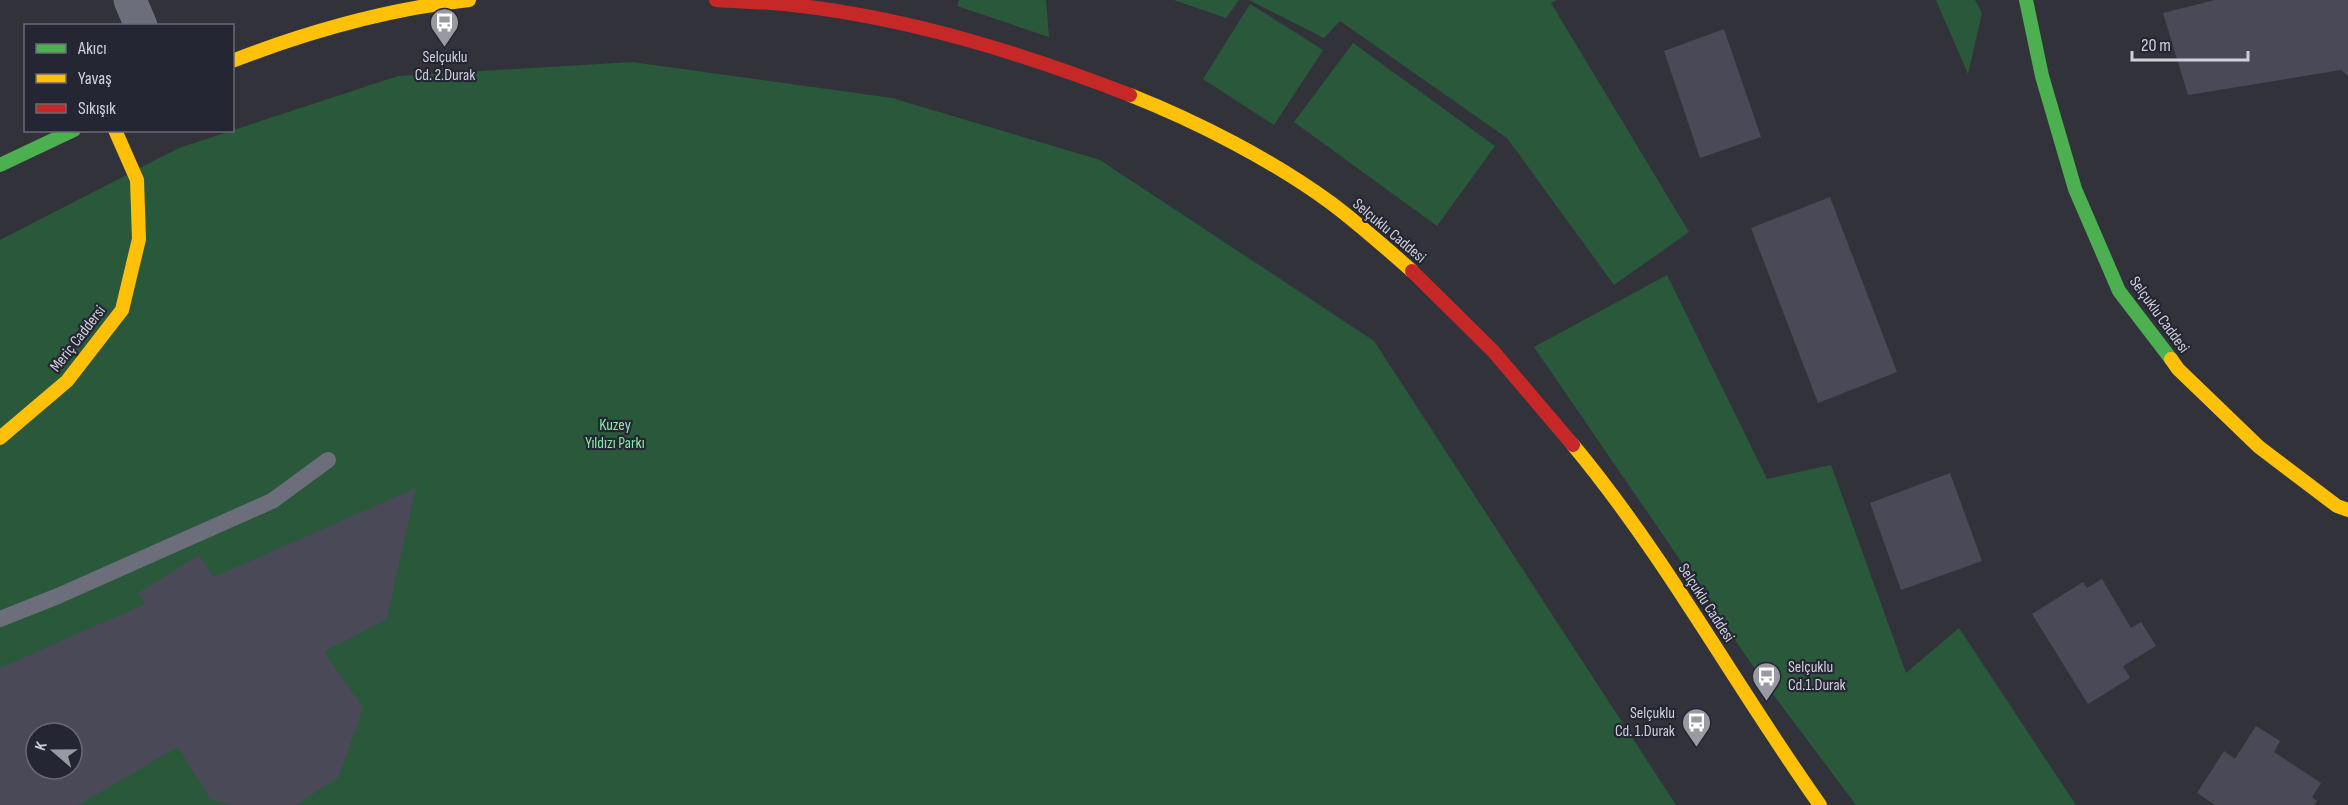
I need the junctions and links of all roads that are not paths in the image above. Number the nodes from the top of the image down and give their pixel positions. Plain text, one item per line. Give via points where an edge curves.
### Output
1 (130, 0) edge
2 (469, 0) edge
3 (716, 0) edge
4 (2026, 0) edge
5 (140, 24) edge
6 (234, 60) edge
7 (70, 132) edge
8 (116, 132) edge
9 (0, 165) edge
10 (0, 438) edge
11 (328, 460) dead end
12 (2348, 510) edge
13 (0, 619) edge
14 (1820, 805) edge

1 - 5 street
2 - 6 street via 382,15 278,42
3 - 14 street, Selçuklu Caddesi via 800,6 872,18 1029,59 1136,97 1258,158 1322,197 1405,265 1523,383 1610,490
4 - 12 street, Selçuklu Caddesi via 2042,76 2075,189 2119,291 2178,369 2259,447 2337,506
7 - 9 street
8 - 10 street, Meriç Caddersi via 137,180 139,238 122,310 67,381
11 - 13 lane via 272,501

